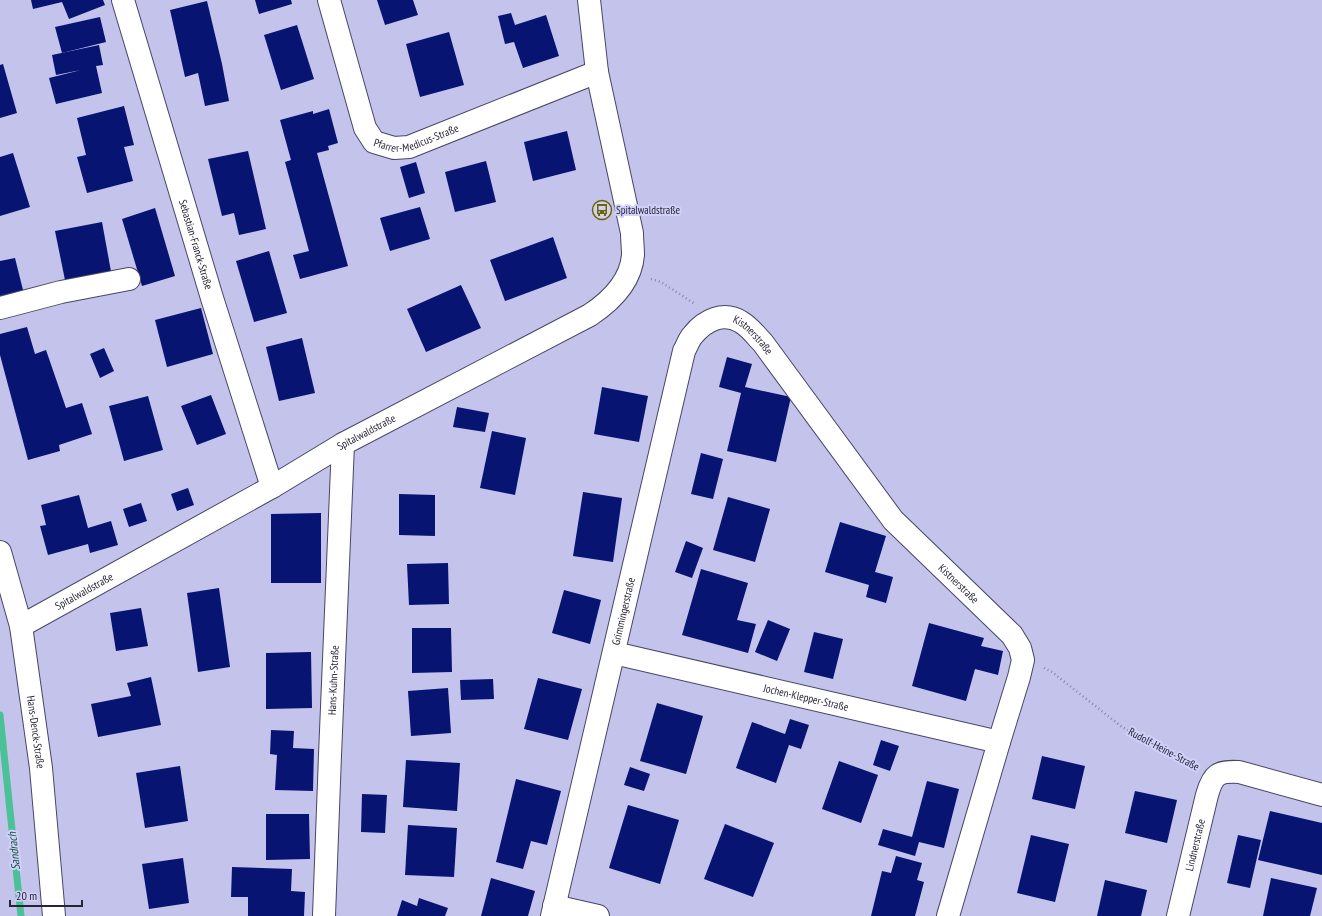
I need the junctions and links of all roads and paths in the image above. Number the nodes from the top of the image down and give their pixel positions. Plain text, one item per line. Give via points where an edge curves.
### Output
1 (123, 0) edge
2 (330, 0) edge
3 (590, 0) edge
4 (597, 72) junction
5 (629, 273) junction
6 (129, 279) dead end
7 (0, 308) edge
8 (715, 318) junction
9 (343, 444) junction
10 (272, 487) junction
11 (0, 552) edge
12 (21, 626) junction
13 (614, 653) junction
14 (1023, 660) junction
15 (999, 742) junction
16 (1216, 776) junction
17 (1322, 795) edge
18 (553, 911) edge
19 (54, 916) edge
20 (324, 916) edge
21 (598, 916) edge
22 (948, 916) edge
23 (1178, 916) edge

1 - 10 street, Sebastian-Franck-Straße via 212,298
2 - 4 street, Pfarrer-Medicus-Straße via 365,128 374,142 394,148 409,147
3 - 4 street, Spitalwaldstraße
4 - 5 street, Spitalwaldstraße via 632,233 633,255
5 - 8 path via 661,282
5 - 9 street, Spitalwaldstraße via 617,292 590,314
6 - 7 street via 62,292
8 - 13 street, Grimmingerstraße via 704,324 692,336 684,351
8 - 14 street, Kistnerstraße via 731,317 752,330 893,520 1012,636 1020,648
9 - 10 street, Spitalwaldstraße
9 - 20 street, Hans-Kuhn-Straße
10 - 12 street, Spitalwaldstraße
11 - 12 street, Hans-Denck-Straße
12 - 19 street, Hans-Denck-Straße via 41,768
13 - 15 street, Jochen-Klepper-Straße
13 - 18 street, Grimmingerstraße
14 - 15 street
14 - 16 path, Rudolf-Heine-Straße via 1052,672 1122,726
15 - 22 street
16 - 17 street via 1226,771 1239,772
16 - 23 street, Lindnerstraße via 1207,795
18 - 21 street

